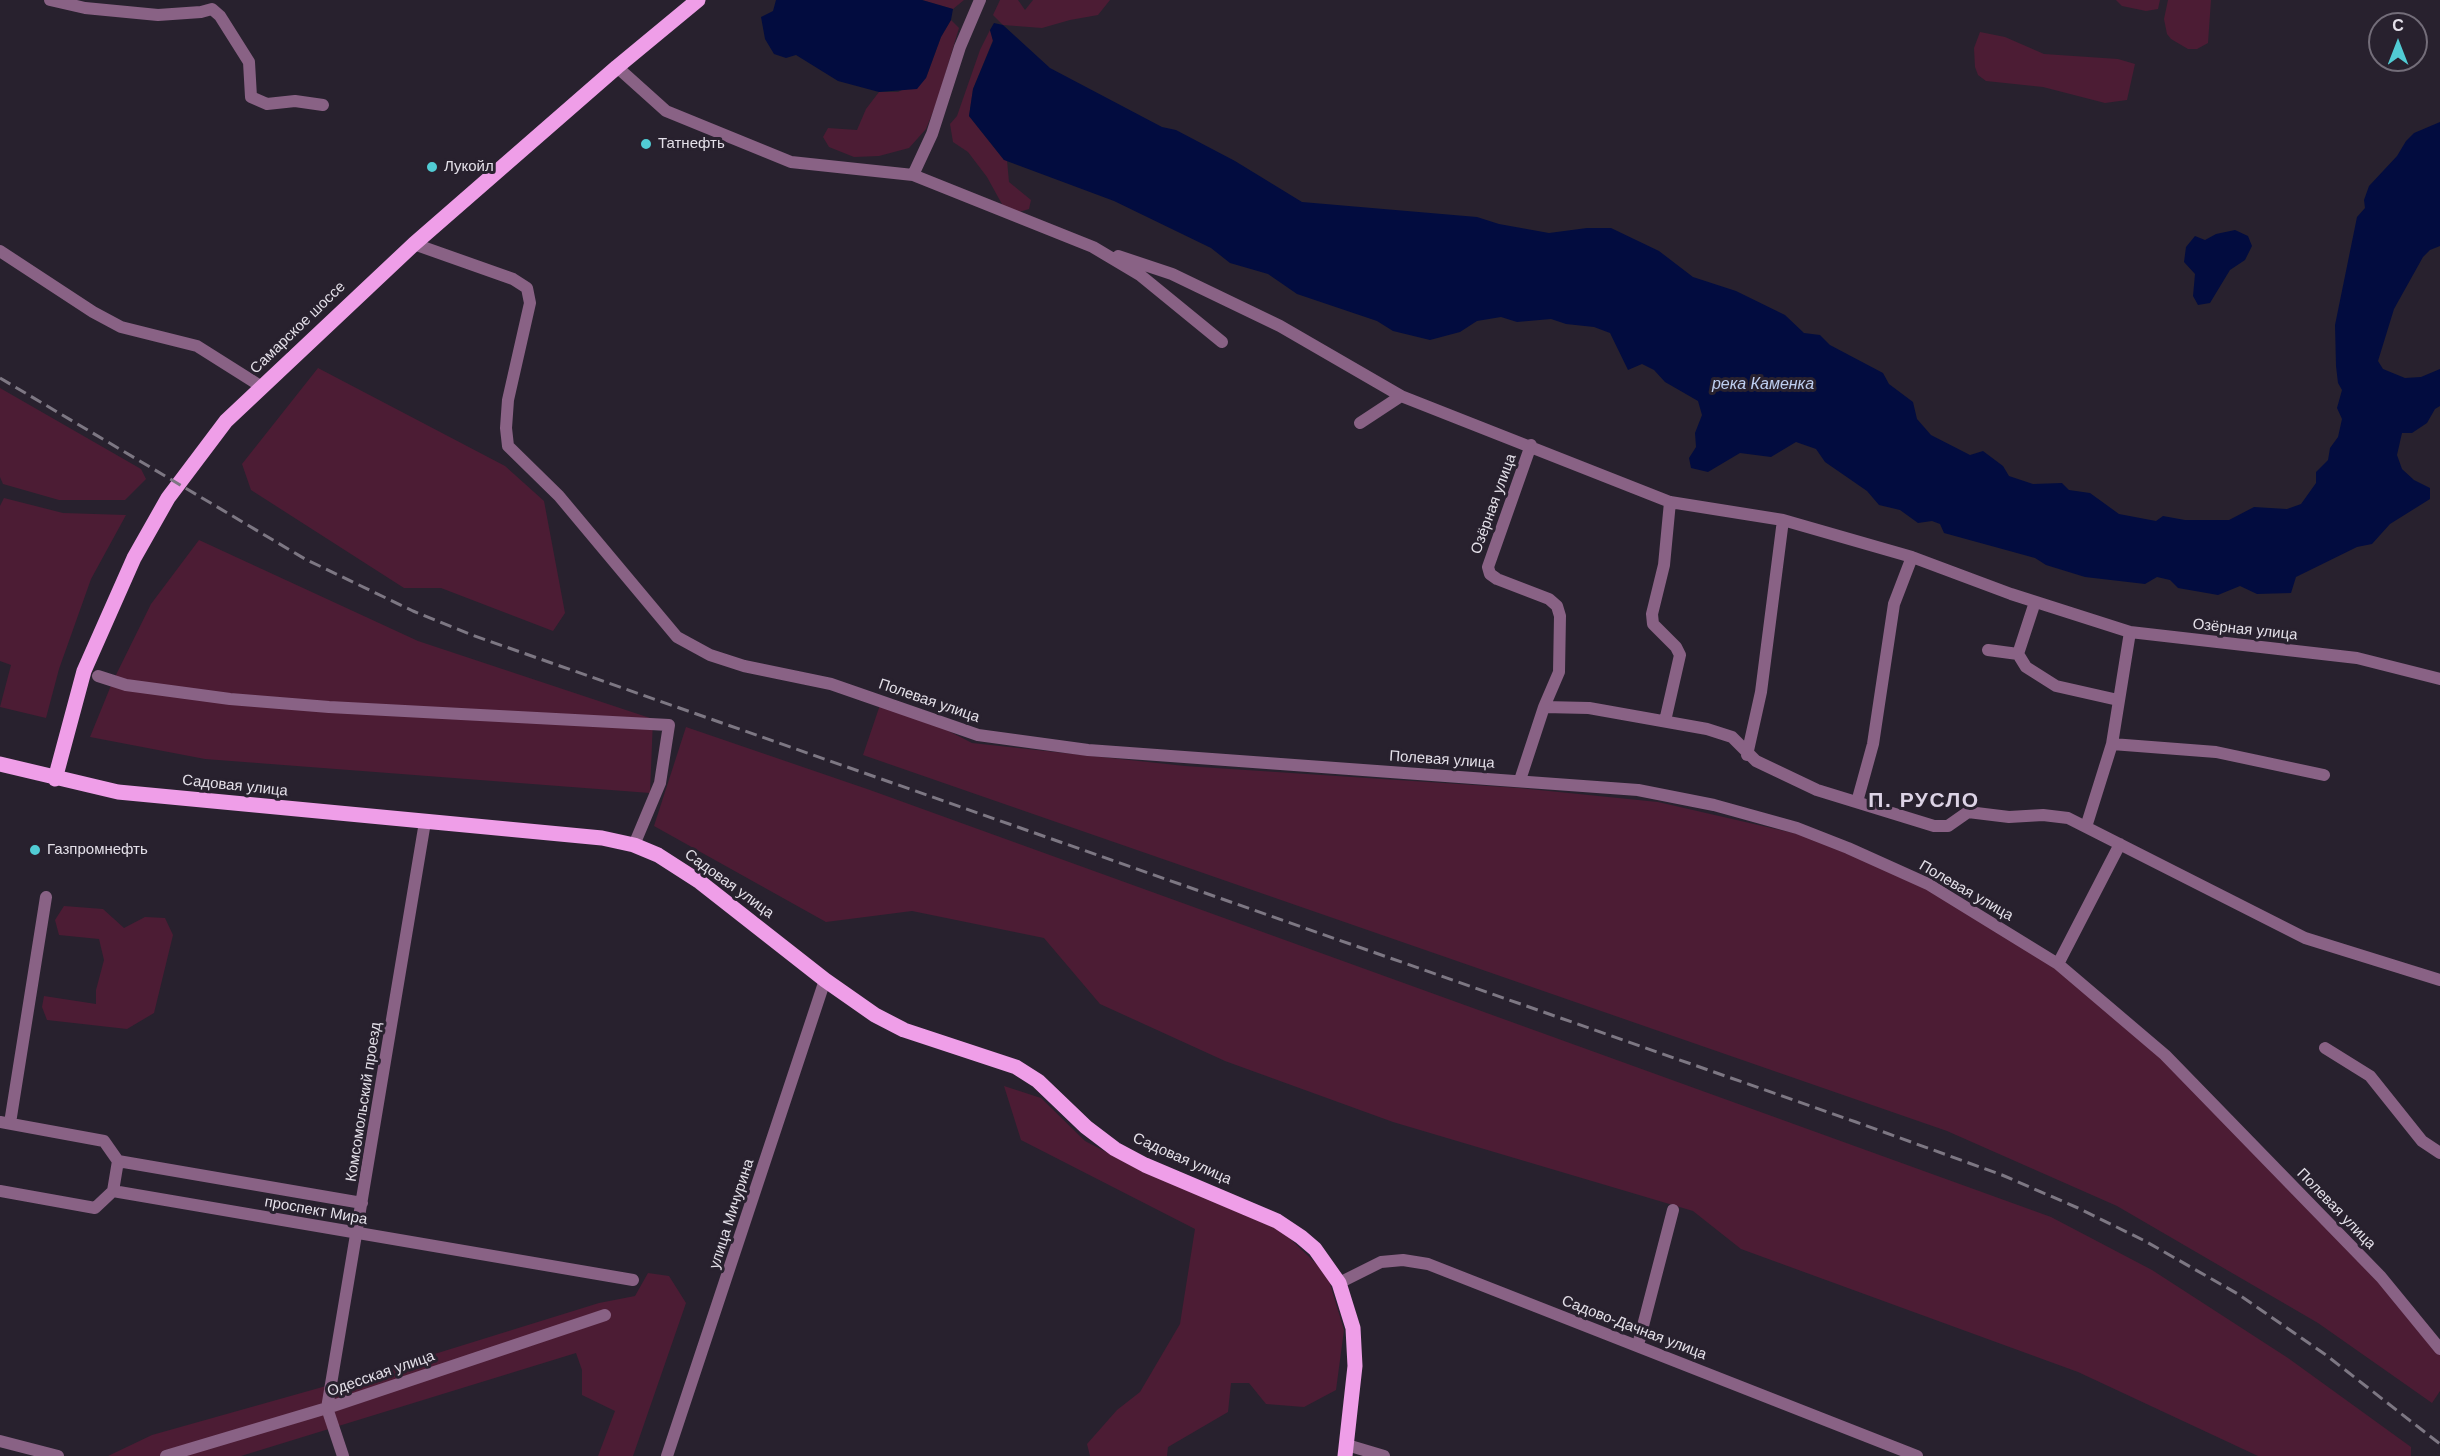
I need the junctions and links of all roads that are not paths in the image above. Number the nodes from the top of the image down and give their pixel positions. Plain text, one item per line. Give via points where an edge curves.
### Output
1 (50, 0) edge
2 (698, 0) edge
3 (980, 0) edge
4 (617, 67) junction
5 (323, 105) dead end
6 (913, 176) junction
7 (414, 244) junction
8 (1093, 247) junction
9 (0, 250) edge
10 (1222, 342) dead end
11 (262, 387) junction
12 (1401, 396) junction
13 (1360, 423) dead end
14 (1531, 445) junction
15 (1670, 501) junction
16 (1783, 520) junction
17 (1912, 557) junction
18 (2035, 602) junction
19 (2130, 632) junction
20 (1988, 650) dead end
21 (2018, 654) junction
22 (98, 676) dead end
23 (2440, 679) edge
24 (2118, 700) junction
25 (1544, 707) junction
26 (1665, 721) junction
27 (2112, 744) junction
28 (1747, 755) junction
29 (0, 764) edge
30 (2324, 775) dead end
31 (55, 779) junction
32 (1520, 780) junction
33 (1857, 802) junction
34 (425, 822) junction
35 (2086, 827) junction
36 (2120, 844) junction
37 (634, 845) junction
38 (46, 897) dead end
39 (2058, 964) junction
40 (825, 980) junction
41 (2440, 980) edge
42 (2325, 1048) dead end
43 (5, 1123) edge
44 (2440, 1153) edge
45 (118, 1161) junction
46 (0, 1191) edge
47 (113, 1191) junction
48 (362, 1203) junction
49 (1673, 1210) dead end
50 (357, 1234) junction
51 (633, 1280) dead end
52 (1339, 1283) junction
53 (605, 1315) dead end
54 (1638, 1345) junction
55 (2440, 1349) edge
56 (327, 1408) junction
57 (0, 1441) edge
58 (1346, 1451) edge
59 (58, 1456) edge
60 (166, 1456) edge
61 (343, 1456) edge
62 (667, 1456) edge
63 (1384, 1456) edge
64 (1917, 1456) edge

1 - 5 street via 85,8 158,15 212,9 249,62 251,98 267,104 295,101
2 - 4 main road, Самарское шоссе
3 - 6 street
4 - 6 street via 666,111 791,162
4 - 7 main road, Самарское шоссе
6 - 8 street
7 - 11 main road, Самарское шоссе
7 - 32 street, Полевая улица via 513,279 527,288 530,303 508,400 508,446 559,496 677,637 710,656 831,684 978,735 1088,750
8 - 10 street via 1140,275
8 - 12 street, Озёрная улица via 1172,274 1280,326
9 - 11 street via 121,327 197,346
11 - 31 main road, Самарское шоссе via 198,455 134,558 84,672
12 - 13 street
12 - 14 street, Озёрная улица
14 - 15 street, Озёрная улица
14 - 25 street, Озёрная улица via 1488,567 1497,579 1549,599 1557,606 1559,672
15 - 16 street, Озёрная улица
15 - 26 street via 1664,565 1652,614 1653,624 1680,655
16 - 17 street, Озёрная улица
16 - 28 street via 1761,692
17 - 18 street, Озёрная улица
17 - 33 street via 1894,604 1873,744
18 - 19 street, Озёрная улица
18 - 21 street
19 - 23 street, Озёрная улица via 2357,658
19 - 24 street
20 - 21 street
21 - 24 street via 2026,667 2056,686
22 - 37 street via 126,685 241,700 669,725 660,783
24 - 27 street
25 - 26 street via 1589,708
25 - 32 street
26 - 28 street via 1732,737
27 - 30 street via 2216,752
27 - 35 street
28 - 33 street via 1817,790
29 - 31 main road, Садовая улица
31 - 34 main road, Садовая улица via 118,792
32 - 39 street, Полевая улица via 1638,790 1714,805 1797,828 1928,884
33 - 35 street via 1934,826 1948,826 1974,811 2009,817 2056,816
34 - 37 main road, Садовая улица via 574,835
34 - 48 street, Комсомольский проезд
35 - 36 street
36 - 39 street
36 - 41 street via 2305,938
37 - 40 main road, Садовая улица via 658,855 700,882
38 - 43 street
39 - 55 street, Полевая улица via 2165,1054 2381,1277
40 - 52 main road, Садовая улица via 904,1030 1016,1067 1038,1081 1115,1149 1277,1221 1301,1237 1315,1249
40 - 62 street, улица Мичурина
42 - 44 street via 2370,1076 2422,1141
43 - 45 street via 104,1141
45 - 47 street
45 - 48 street, проспект Мира
46 - 47 street via 95,1208
47 - 50 street, проспект Мира
48 - 50 street, Комсомольский проезд
49 - 54 street
50 - 51 street, проспект Мира
50 - 56 street, Комсомольский проезд
52 - 54 street, Садово-Дачная улица via 1381,1262 1417,1261
52 - 58 main road, Садовая улица via 1355,1347
53 - 56 street, Одесская улица
54 - 64 street, Садово-Дачная улица
56 - 60 street, Одесская улица
56 - 61 street, Комсомольский проезд
57 - 59 street
58 - 63 street

